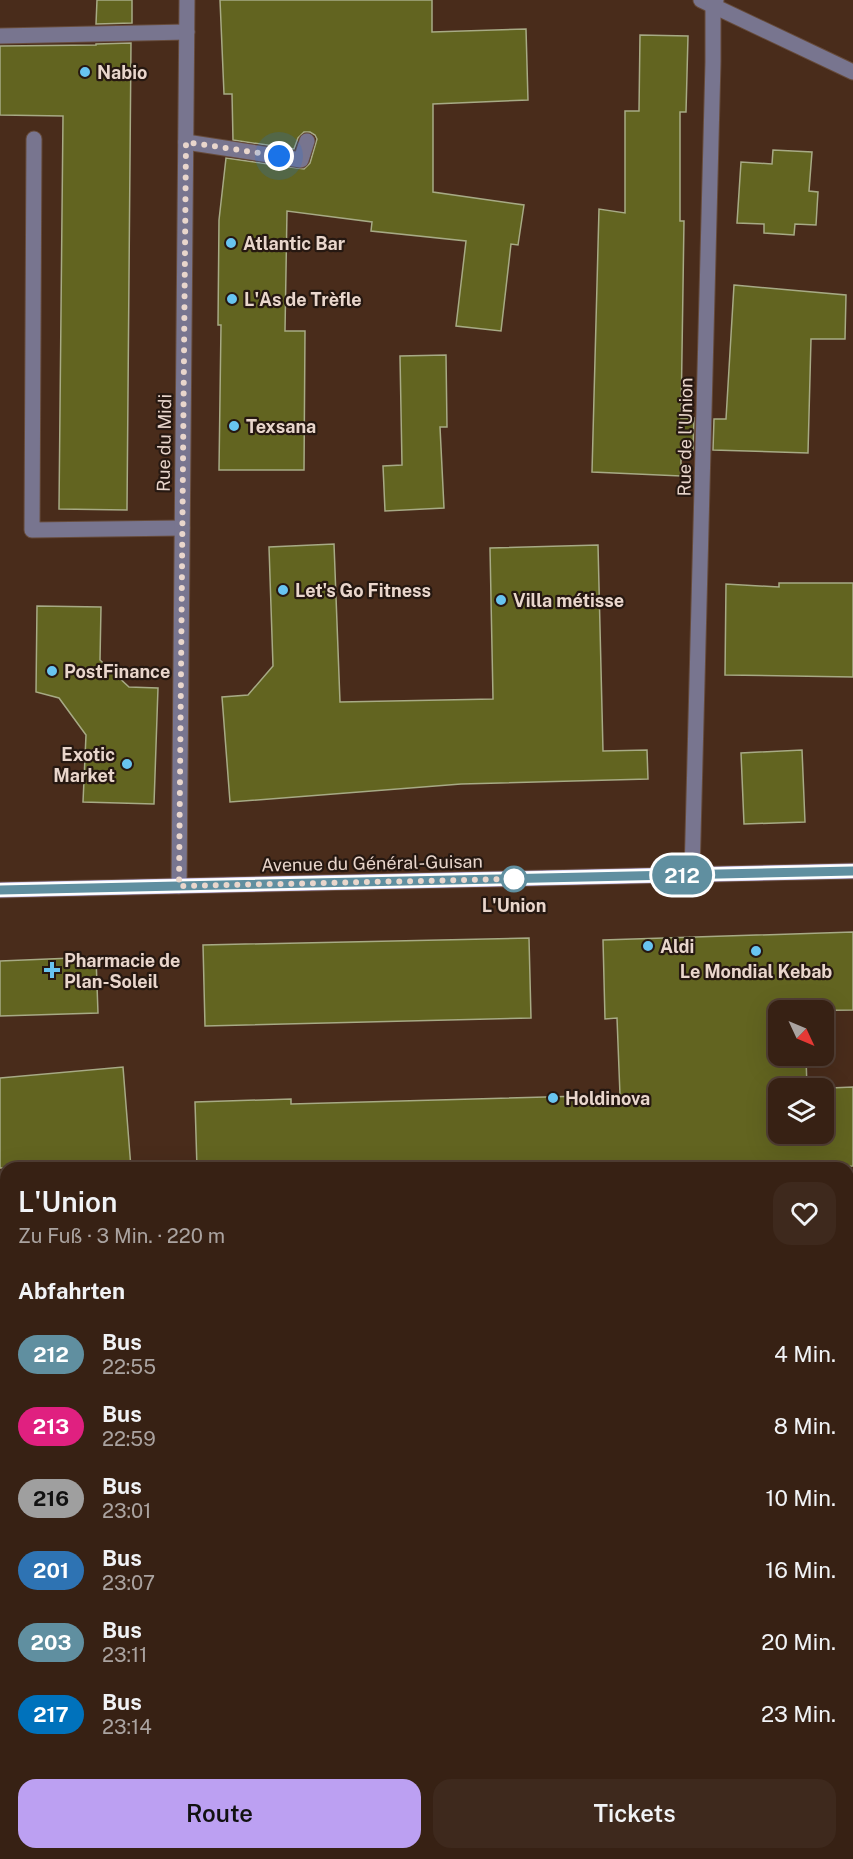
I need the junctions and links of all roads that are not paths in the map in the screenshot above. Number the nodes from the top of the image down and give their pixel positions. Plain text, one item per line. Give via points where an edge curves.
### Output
1 (187, 0) edge
2 (710, 2) edge
3 (187, 32) junction
4 (0, 36) edge
5 (853, 72) edge
6 (34, 139) dead end
7 (307, 141) dead end
8 (186, 142) junction
9 (182, 528) junction
10 (853, 871) edge
11 (692, 875) junction
12 (179, 886) junction
13 (0, 891) edge

1 - 3 street, Rue du Midi
2 - 5 street
2 - 11 street, Rue de l'Union via 712,121
3 - 4 street
3 - 8 street, Rue du Midi
6 - 9 street via 32,530
7 - 8 street via 301,160
8 - 9 street, Rue du Midi
9 - 12 street, Rue du Midi
10 - 11 main road, Avenue du Général-Guisan
11 - 12 main road, Avenue du Général-Guisan
12 - 13 main road, Avenue du Général-Guisan

